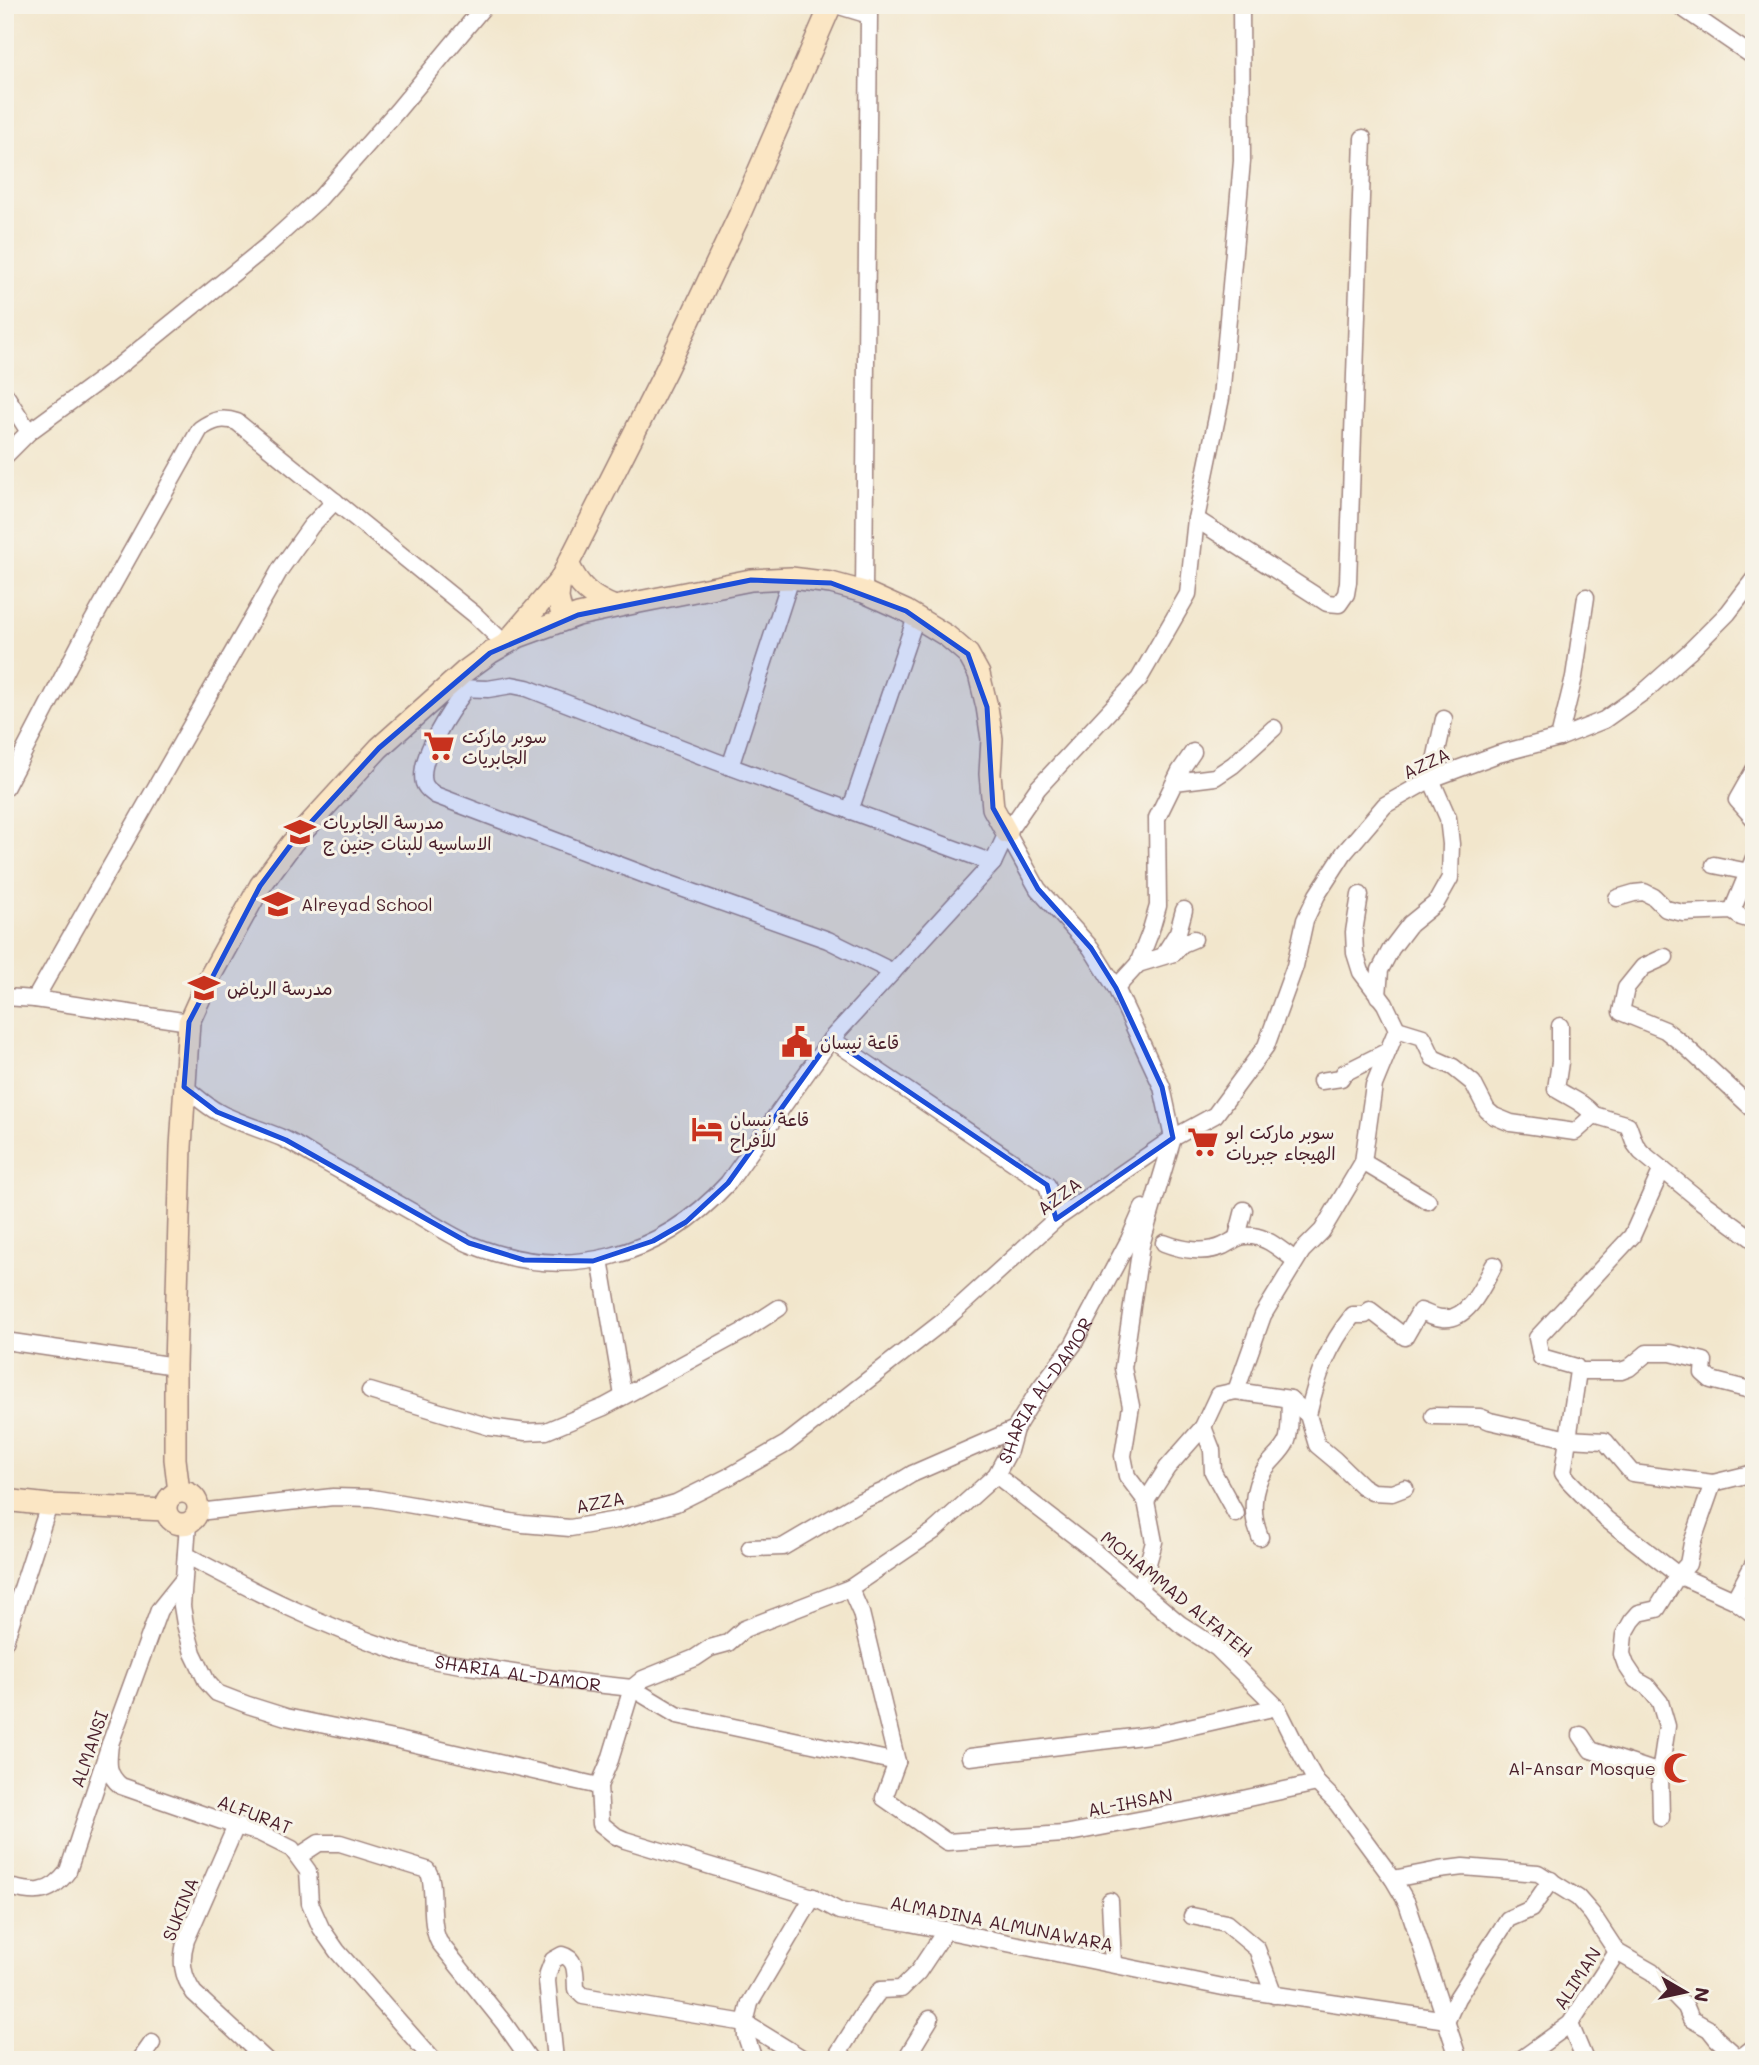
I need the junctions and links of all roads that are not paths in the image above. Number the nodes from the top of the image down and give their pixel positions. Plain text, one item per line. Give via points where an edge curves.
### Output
1 (485, 5) edge
2 (834, 5) edge
3 (1241, 5) edge
4 (1678, 5) edge
5 (1754, 57) edge
6 (1363, 138) dead end
7 (5, 394) edge
8 (29, 432) junction
9 (5, 456) edge
10 (335, 501) junction
11 (1196, 519) junction
12 (565, 571) junction
13 (791, 578) junction
14 (1754, 579) edge
15 (864, 592) junction
16 (1586, 597) dead end
17 (615, 607) junction
18 (916, 617) junction
19 (569, 618) junction
20 (505, 644) junction
21 (457, 688) junction
22 (1444, 719) dead end
23 (1274, 728) dead end
24 (1559, 738) junction
25 (1193, 752) dead end
26 (730, 767) junction
27 (1754, 770) edge
28 (1431, 779) junction
29 (1175, 782) junction
30 (5, 788) edge
31 (850, 811) junction
32 (1754, 819) edge
33 (1007, 833) junction
34 (993, 863) junction
35 (1714, 865) dead end
36 (1752, 868) edge
37 (1360, 895) dead end
38 (1617, 898) dead end
39 (1184, 910) dead end
40 (1732, 911) junction
41 (1754, 920) edge
42 (1194, 939) dead end
43 (1164, 957) junction
44 (1665, 957) dead end
45 (1138, 964) junction
46 (892, 972) junction
47 (1116, 988) junction
48 (1378, 996) junction
49 (5, 997) edge
50 (35, 999) junction
51 (189, 1022) junction
52 (1560, 1026) dead end
53 (1397, 1029) junction
54 (831, 1039) junction
55 (1388, 1051) junction
56 (1321, 1081) dead end
57 (184, 1087) junction
58 (1754, 1110) edge
59 (1594, 1115) junction
60 (1173, 1138) junction
61 (1363, 1162) junction
62 (1662, 1169) junction
63 (1428, 1201) dead end
64 (1244, 1210) dead end
65 (1056, 1219) junction
66 (1237, 1237) junction
67 (1754, 1240) edge
68 (1164, 1243) dead end
69 (600, 1259) junction
70 (1296, 1261) junction
71 (1494, 1265) dead end
72 (779, 1308) dead end
73 (5, 1340) edge
74 (175, 1366) junction
75 (1578, 1371) junction
76 (370, 1391) dead end
77 (1236, 1391) junction
78 (1754, 1391) edge
79 (623, 1396) junction
80 (1290, 1399) junction
81 (1308, 1415) junction
82 (1433, 1416) dead end
83 (1203, 1427) junction
84 (1015, 1429) junction
85 (1568, 1439) junction
86 (1754, 1473) edge
87 (996, 1475) junction
88 (1713, 1483) junction
89 (1405, 1488) dead end
90 (179, 1492) junction
91 (5, 1500) edge
92 (1146, 1501) junction
93 (49, 1505) junction
94 (166, 1510) junction
95 (1236, 1514) dead end
96 (193, 1518) junction
97 (1260, 1537) dead end
98 (750, 1548) dead end
99 (186, 1555) junction
100 (1754, 1563) edge
101 (1678, 1575) junction
102 (183, 1580) junction
103 (850, 1588) junction
104 (1140, 1591) junction
105 (1734, 1600) junction
106 (10, 1609) edge
107 (1754, 1615) edge
108 (5, 1642) edge
109 (632, 1688) junction
110 (1277, 1707) junction
111 (1581, 1735) dead end
112 (110, 1744) junction
113 (970, 1757) dead end
114 (897, 1762) junction
115 (1660, 1773) junction
116 (1317, 1783) junction
117 (599, 1786) junction
118 (1661, 1818) dead end
119 (236, 1826) junction
120 (299, 1856) junction
121 (1393, 1879) junction
122 (1551, 1880) junction
123 (5, 1886) edge
124 (813, 1897) junction
125 (1110, 1901) dead end
126 (1192, 1916) dead end
127 (946, 1930) junction
128 (1617, 1952) junction
129 (1113, 1964) junction
130 (1274, 1995) junction
131 (930, 2019) dead end
132 (1447, 2020) junction
133 (745, 2023) junction
134 (1570, 2025) junction
135 (152, 2043) dead end
136 (1754, 2047) edge
137 (1740, 2059) edge
138 (140, 2060) edge
139 (266, 2060) edge
140 (433, 2060) edge
141 (530, 2060) edge
142 (555, 2060) edge
143 (754, 2060) edge
144 (805, 2060) edge
145 (834, 2060) edge
146 (905, 2060) edge
147 (1459, 2060) edge
148 (1520, 2060) edge
149 (1585, 2060) edge

1 - 8 street via 320,198 119,366
2 - 12 street via 666,370
2 - 15 street via 869,15
3 - 11 street via 1242,162 1221,398
4 - 5 street
6 - 11 street via 1346,594 1339,604 1327,603
7 - 8 street
8 - 9 street
10 - 20 street
10 - 30 street via 237,422 226,418 200,429
10 - 50 street via 281,568
11 - 33 street via 1188,594 1139,679 1038,788
12 - 17 street via 589,594
12 - 19 street via 558,598
12 - 20 street
13 - 15 street
13 - 17 street via 751,580
13 - 26 street
14 - 24 street, AZZA via 1728,613 1645,691 1604,720
15 - 18 street
16 - 24 street
17 - 19 street
18 - 31 street
18 - 33 street via 968,654 979,674 992,739 993,808
19 - 20 street
20 - 21 street via 481,659
21 - 26 street via 527,688
21 - 46 street via 427,758 423,781 435,795 828,940
21 - 51 street via 379,748 292,843 260,886
22 - 28 street
23 - 29 street via 1215,777
24 - 28 street, AZZA
25 - 29 street
26 - 31 street
27 - 32 street via 1737,800
28 - 48 street via 1448,818 1450,878 1436,903 1410,924 1391,949 1380,970
28 - 60 street, AZZA via 1385,805 1344,853 1305,920 1295,966 1266,1045 1215,1115
29 - 45 street via 1157,818 1158,906
31 - 34 street
33 - 34 street
33 - 47 street via 1038,888 1091,948
34 - 46 street
35 - 36 street
36 - 40 street
37 - 48 street via 1354,953
38 - 40 street via 1644,892 1666,909 1683,913
39 - 43 street
40 - 41 street
42 - 43 street
43 - 45 street
44 - 58 street via 1643,967 1626,988 1621,1012 1665,1030
45 - 47 street
46 - 54 street
47 - 60 street via 1162,1087
48 - 53 street
49 - 50 street
50 - 51 street
51 - 57 street
52 - 59 street via 1556,1089 1584,1103
53 - 55 street
53 - 59 street via 1421,1036 1434,1060 1474,1083 1494,1116 1511,1123 1575,1132
54 - 65 street via 1047,1185
54 - 69 street via 715,1197 670,1232
55 - 56 street via 1341,1078
55 - 61 street via 1374,1085
57 - 69 street via 217,1112 286,1140 469,1243 524,1259
57 - 74 street
59 - 62 street via 1628,1125 1635,1143
60 - 65 street, AZZA
60 - 84 street, SHARIA AL-DAMOR via 1129,1240 1073,1345
60 - 92 street via 1140,1245 1123,1367 1131,1406 1123,1456 1127,1476
61 - 63 street
61 - 70 street via 1322,1231
62 - 67 street
62 - 75 street via 1632,1236 1537,1338 1541,1357
64 - 66 street
65 - 96 street, AZZA via 946,1319 786,1444 676,1503 570,1528 372,1498 333,1497
66 - 68 street via 1205,1250
66 - 70 street via 1253,1236 1273,1244
69 - 79 street
70 - 77 street via 1264,1315
71 - 81 street via 1461,1313 1443,1319 1420,1311 1405,1337 1370,1310 1353,1315 1329,1348
72 - 79 street
73 - 74 street
74 - 90 street
75 - 78 street via 1621,1371 1647,1353 1671,1353 1704,1361 1703,1373 1711,1380
75 - 85 street
76 - 79 street via 490,1427 526,1432 565,1424
77 - 80 street
77 - 83 street via 1218,1395
80 - 81 street
80 - 97 street via 1287,1441 1258,1481 1254,1499 1253,1516
81 - 89 street via 1317,1445 1362,1486 1372,1492 1392,1493
82 - 85 street via 1480,1417
83 - 92 street via 1167,1468
83 - 95 street via 1212,1450 1213,1472
84 - 87 street, SHARIA AL-DAMOR
84 - 98 street via 912,1474 783,1547
85 - 88 street via 1605,1441 1632,1473
85 - 101 street via 1563,1472 1569,1482 1606,1519
86 - 88 street
87 - 103 street, SHARIA AL-DAMOR via 934,1531
87 - 104 street, MOHAMMAD ALFATEH
88 - 101 street via 1688,1564
90 - 94 street via 170,1498
90 - 96 street via 197,1501
91 - 93 street
92 - 104 street via 1154,1542
93 - 94 street
93 - 106 street
94 - 96 street via 178,1524
96 - 99 street
99 - 102 street
99 - 109 street, SHARIA AL-DAMOR via 326,1624 396,1651 451,1664
100 - 105 street
101 - 105 street
101 - 115 street via 1657,1609 1639,1613 1632,1621 1624,1635 1622,1654 1636,1680 1660,1702 1667,1726
102 - 112 street, ALMANSI via 159,1610
102 - 117 street via 182,1606 193,1653 211,1688 223,1696 286,1717
103 - 109 street, SHARIA AL-DAMOR via 744,1629 728,1643
103 - 114 street via 862,1613
104 - 110 street, MOHAMMAD ALFATEH via 1217,1648
105 - 107 street
106 - 108 street
109 - 114 street via 677,1715
109 - 117 street
110 - 113 street via 1158,1734
110 - 116 street, MOHAMMAD ALFATEH
111 - 115 street via 1591,1749
112 - 119 street, ALFURAT via 108,1768 121,1786
112 - 123 street, ALMANSI via 68,1871 43,1891
114 - 116 street, AL-IHSAN via 884,1798 947,1843 1064,1834
115 - 118 street
116 - 121 street, MOHAMMAD ALFATEH
117 - 124 street, ALMADINA ALMUNAWARA via 600,1822 616,1836
119 - 120 street, ALFURAT via 269,1836
119 - 139 street, SUKINA via 186,1940 183,1968 194,1993
120 - 140 street, ALFURAT via 308,1871 310,1903 321,1928
120 - 141 street via 319,1843 340,1843 427,1870 432,1878 433,1923 439,1942
121 - 122 street via 1463,1867 1538,1873
121 - 132 street, MOHAMMAD ALFATEH via 1407,1903
122 - 128 street, ALIMAN via 1578,1898
122 - 132 street via 1531,1909 1508,1919
124 - 127 street, ALMADINA ALMUNAWARA via 839,1911
124 - 133 street via 752,1999
125 - 129 street
126 - 130 street via 1226,1923 1257,1949
127 - 129 street, ALMADINA ALMUNAWARA
127 - 145 street via 901,1989 880,1990
128 - 134 street, ALIMAN
128 - 137 street via 1652,1972 1686,2007 1691,2019 1709,2029
129 - 130 street, ALMADINA ALMUNAWARA
130 - 132 street, ALMADINA ALMUNAWARA
131 - 146 street
132 - 147 street, MOHAMMAD ALFATEH
133 - 142 street via 583,1996 576,1989 573,1961 561,1955 551,1965 547,1982
133 - 143 street
133 - 144 street
134 - 148 street, ALIMAN
134 - 149 street
135 - 138 street
136 - 137 street

